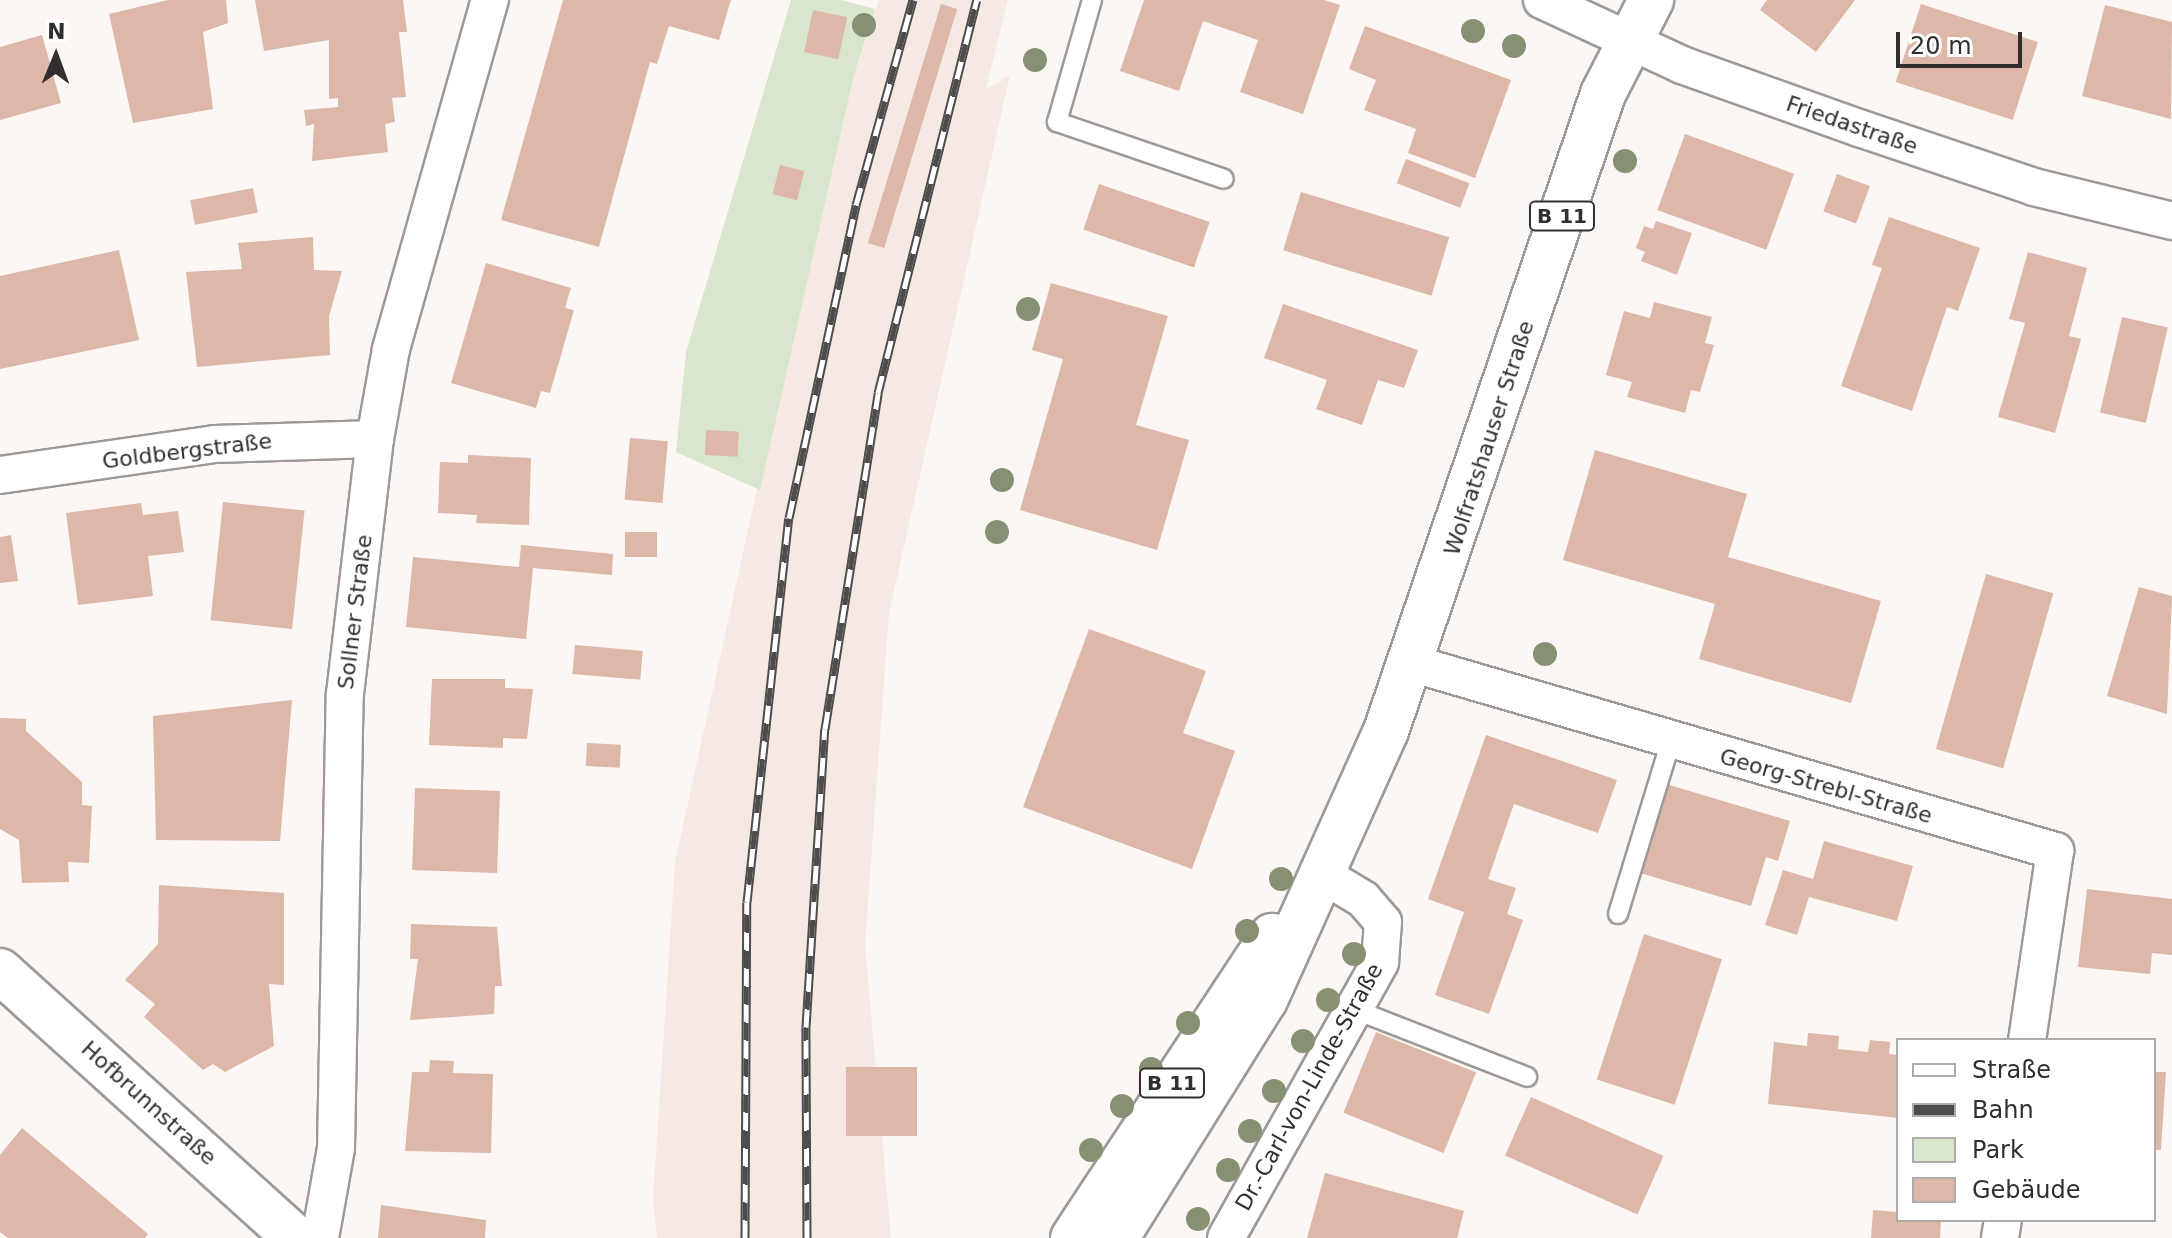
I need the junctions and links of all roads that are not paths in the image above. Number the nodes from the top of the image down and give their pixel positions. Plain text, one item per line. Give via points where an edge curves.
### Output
1 (490, 0) edge
2 (1092, 0) edge
3 (1542, 0) edge
4 (1651, 0) edge
5 (1627, 37) junction
6 (1224, 179) dead end
7 (2172, 221) edge
8 (375, 439) junction
9 (0, 475) edge
10 (1414, 664) junction
11 (1671, 741) junction
12 (1318, 872) junction
13 (1618, 914) dead end
14 (0, 971) edge
15 (1353, 1009) junction
16 (2027, 1038) edge
17 (1527, 1077) dead end
18 (296, 1238) edge
19 (320, 1238) edge
20 (1073, 1238) edge
21 (1116, 1238) edge
22 (1226, 1238) edge

1 - 8 street, Sollner Straße via 391,349
2 - 6 lane via 1057,122
3 - 5 street, Friedastraße
4 - 5 main road, Wolfratshauser Straße / B 11
5 - 7 street, Friedastraße via 1682,65 2020,183
5 - 10 main road, Wolfratshauser Straße / B 11
8 - 9 street, Goldbergstraße via 215,444
8 - 19 street, Sollner Straße via 345,694 336,1148
10 - 11 street, Georg-Strebl-Straße
10 - 12 main road, Wolfratshauser Straße / B 11
11 - 13 lane
11 - 16 street, Georg-Strebl-Straße via 2055,851
12 - 15 street, Dr.-Carl-von-Linde-Straße via 1363,899 1383,922 1380,962
12 - 20 main road, Wolfratshauser Straße / B 11
12 - 21 main road, Wolfratshauser Straße / B 11 via 1265,1000
14 - 18 main road, Hofbrunnstraße
15 - 17 lane
15 - 22 street, Dr.-Carl-von-Linde-Straße

